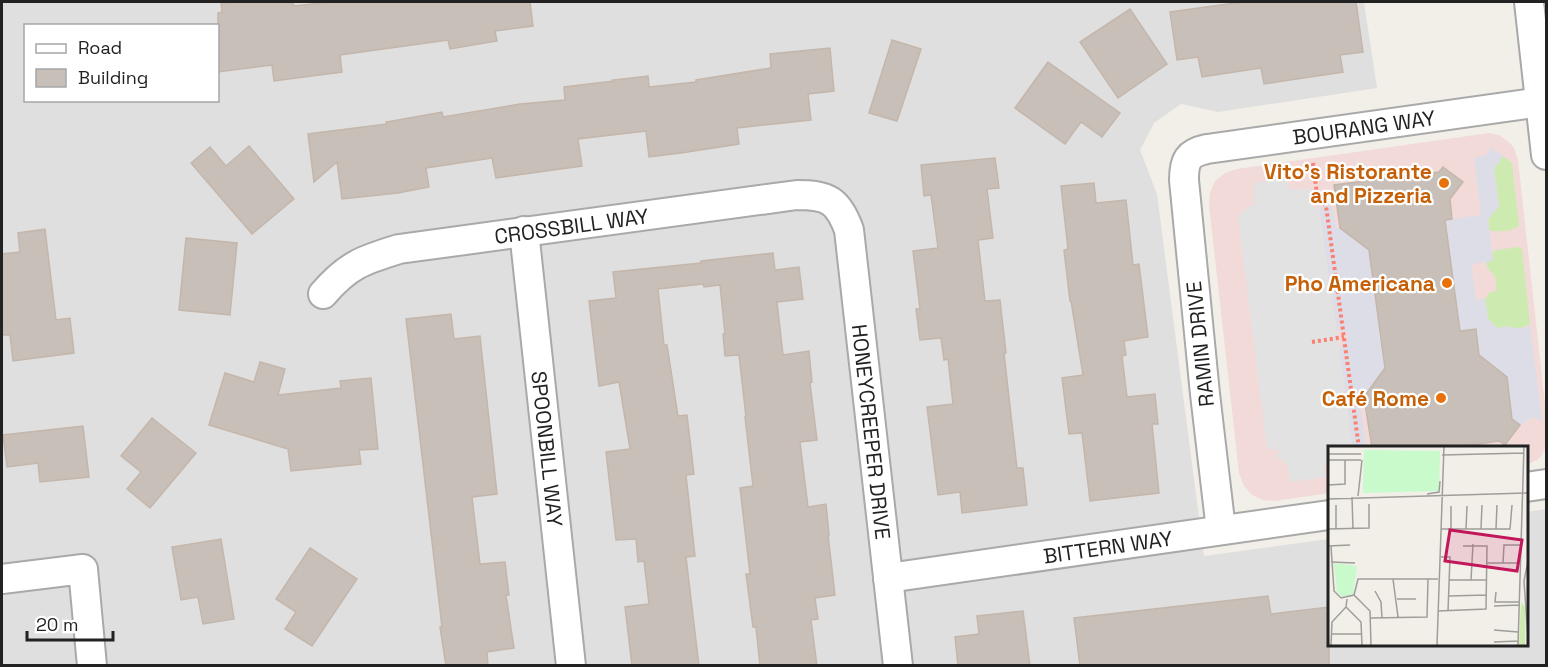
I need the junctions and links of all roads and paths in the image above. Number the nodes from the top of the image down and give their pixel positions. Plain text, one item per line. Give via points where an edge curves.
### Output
1 (1535, 12) edge
2 (1541, 102) junction
3 (1546, 155) edge
4 (1188, 158) joint
5 (1313, 162) dead end
6 (832, 201) joint
7 (524, 231) junction
8 (323, 294) dead end
9 (1344, 337) junction
10 (1312, 342) dead end
11 (1359, 446) edge
12 (1546, 484) edge
13 (1527, 487) edge
14 (1328, 515) edge
15 (1221, 530) junction
16 (888, 578) junction
17 (2, 579) edge
18 (92, 666) edge
19 (571, 666) edge
20 (898, 666) edge

1 - 2 street
2 - 3 street
2 - 4 street, BOURANG WAY via 1207,149
4 - 15 street, RAMIN DRIVE via 1184,180
5 - 9 path via 1317,195 1326,206
6 - 7 street, CROSSBILL WAY via 797,195
6 - 16 street, HONEYCREEPER DRIVE via 842,212 849,230
7 - 8 street, CROSSBILL WAY via 377,255 346,270
7 - 19 street, SPOONBILL WAY
9 - 10 path
9 - 11 path
12 - 13 street
14 - 15 street, BITTERN WAY
15 - 16 street, BITTERN WAY
16 - 20 street, HONEYCREEPER DRIVE
17 - 18 street via 83,569

